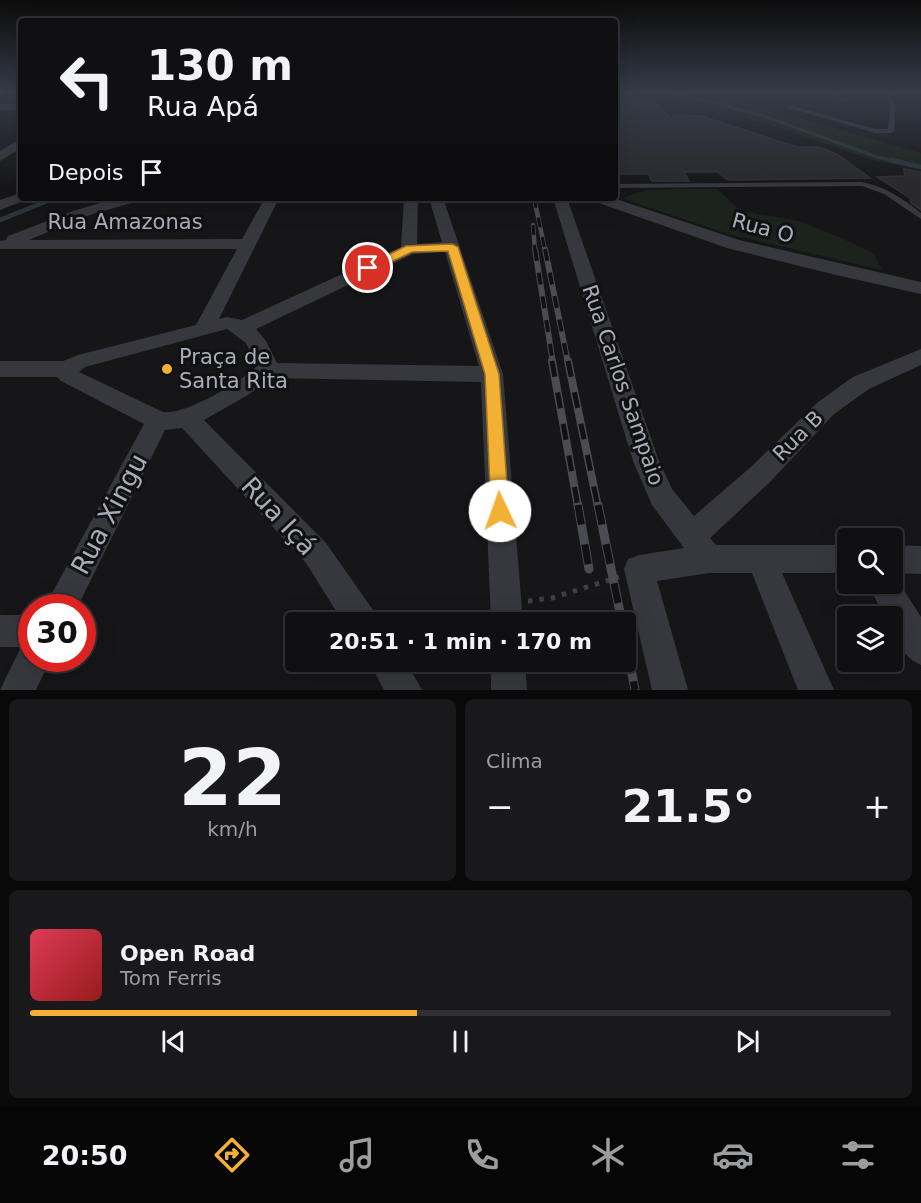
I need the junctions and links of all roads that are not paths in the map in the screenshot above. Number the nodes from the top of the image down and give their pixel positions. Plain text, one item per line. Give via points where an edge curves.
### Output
1 (849, 124) edge
2 (891, 124) edge
3 (18, 144) edge
4 (18, 153) edge
5 (3, 155) edge
6 (618, 186) edge
7 (18, 198) edge
8 (122, 201) edge
9 (270, 201) edge
10 (411, 201) edge
11 (437, 201) edge
12 (561, 201) edge
13 (606, 201) edge
14 (0, 205) edge
15 (921, 217) edge
16 (246, 244) junction
17 (2, 246) edge
18 (452, 247) junction
19 (410, 249) junction
20 (921, 288) edge
21 (243, 327) junction
22 (204, 328) junction
23 (921, 356) edge
24 (0, 369) edge
25 (67, 369) junction
26 (267, 370) junction
27 (492, 374) junction
28 (187, 418) junction
29 (158, 420) junction
30 (700, 548) junction
31 (761, 558) junction
32 (837, 559) edge
33 (903, 559) edge
34 (921, 560) edge
35 (67, 594) edge
36 (890, 594) edge
37 (354, 612) edge
38 (506, 612) edge
39 (0, 631) edge
40 (18, 631) edge
41 (921, 648) edge
42 (27, 672) edge
43 (392, 672) edge
44 (508, 672) edge
45 (18, 690) edge
46 (404, 690) edge
47 (509, 690) edge
48 (670, 690) edge
49 (816, 690) edge

1 - 2 lane via 888,133
3 - 5 street
4 - 5 street
6 - 15 lane via 862,184 891,193
7 - 14 street
8 - 17 street via 78,214
9 - 16 street
10 - 19 street
11 - 18 street
12 - 30 street, Rua Carlos Sampaio via 646,461 662,497
13 - 20 street, Rua O via 733,244
16 - 17 street, Rua Amazonas
16 - 22 street
18 - 19 street
18 - 27 street
19 - 21 street
21 - 22 street via 227,323
21 - 26 street via 264,356
22 - 25 street via 78,362
23 - 30 street, Rua B via 861,383 826,408 760,474
24 - 25 street
25 - 29 street via 69,376
26 - 27 street
26 - 28 street
27 - 38 street
28 - 29 street
28 - 37 street, Rua Içá via 316,553
29 - 35 street, Rua Xingu
30 - 31 street
30 - 48 street via 639,569
31 - 32 street
31 - 49 street
33 - 34 street
36 - 41 street
39 - 40 street
42 - 45 street
43 - 46 street
44 - 47 street

